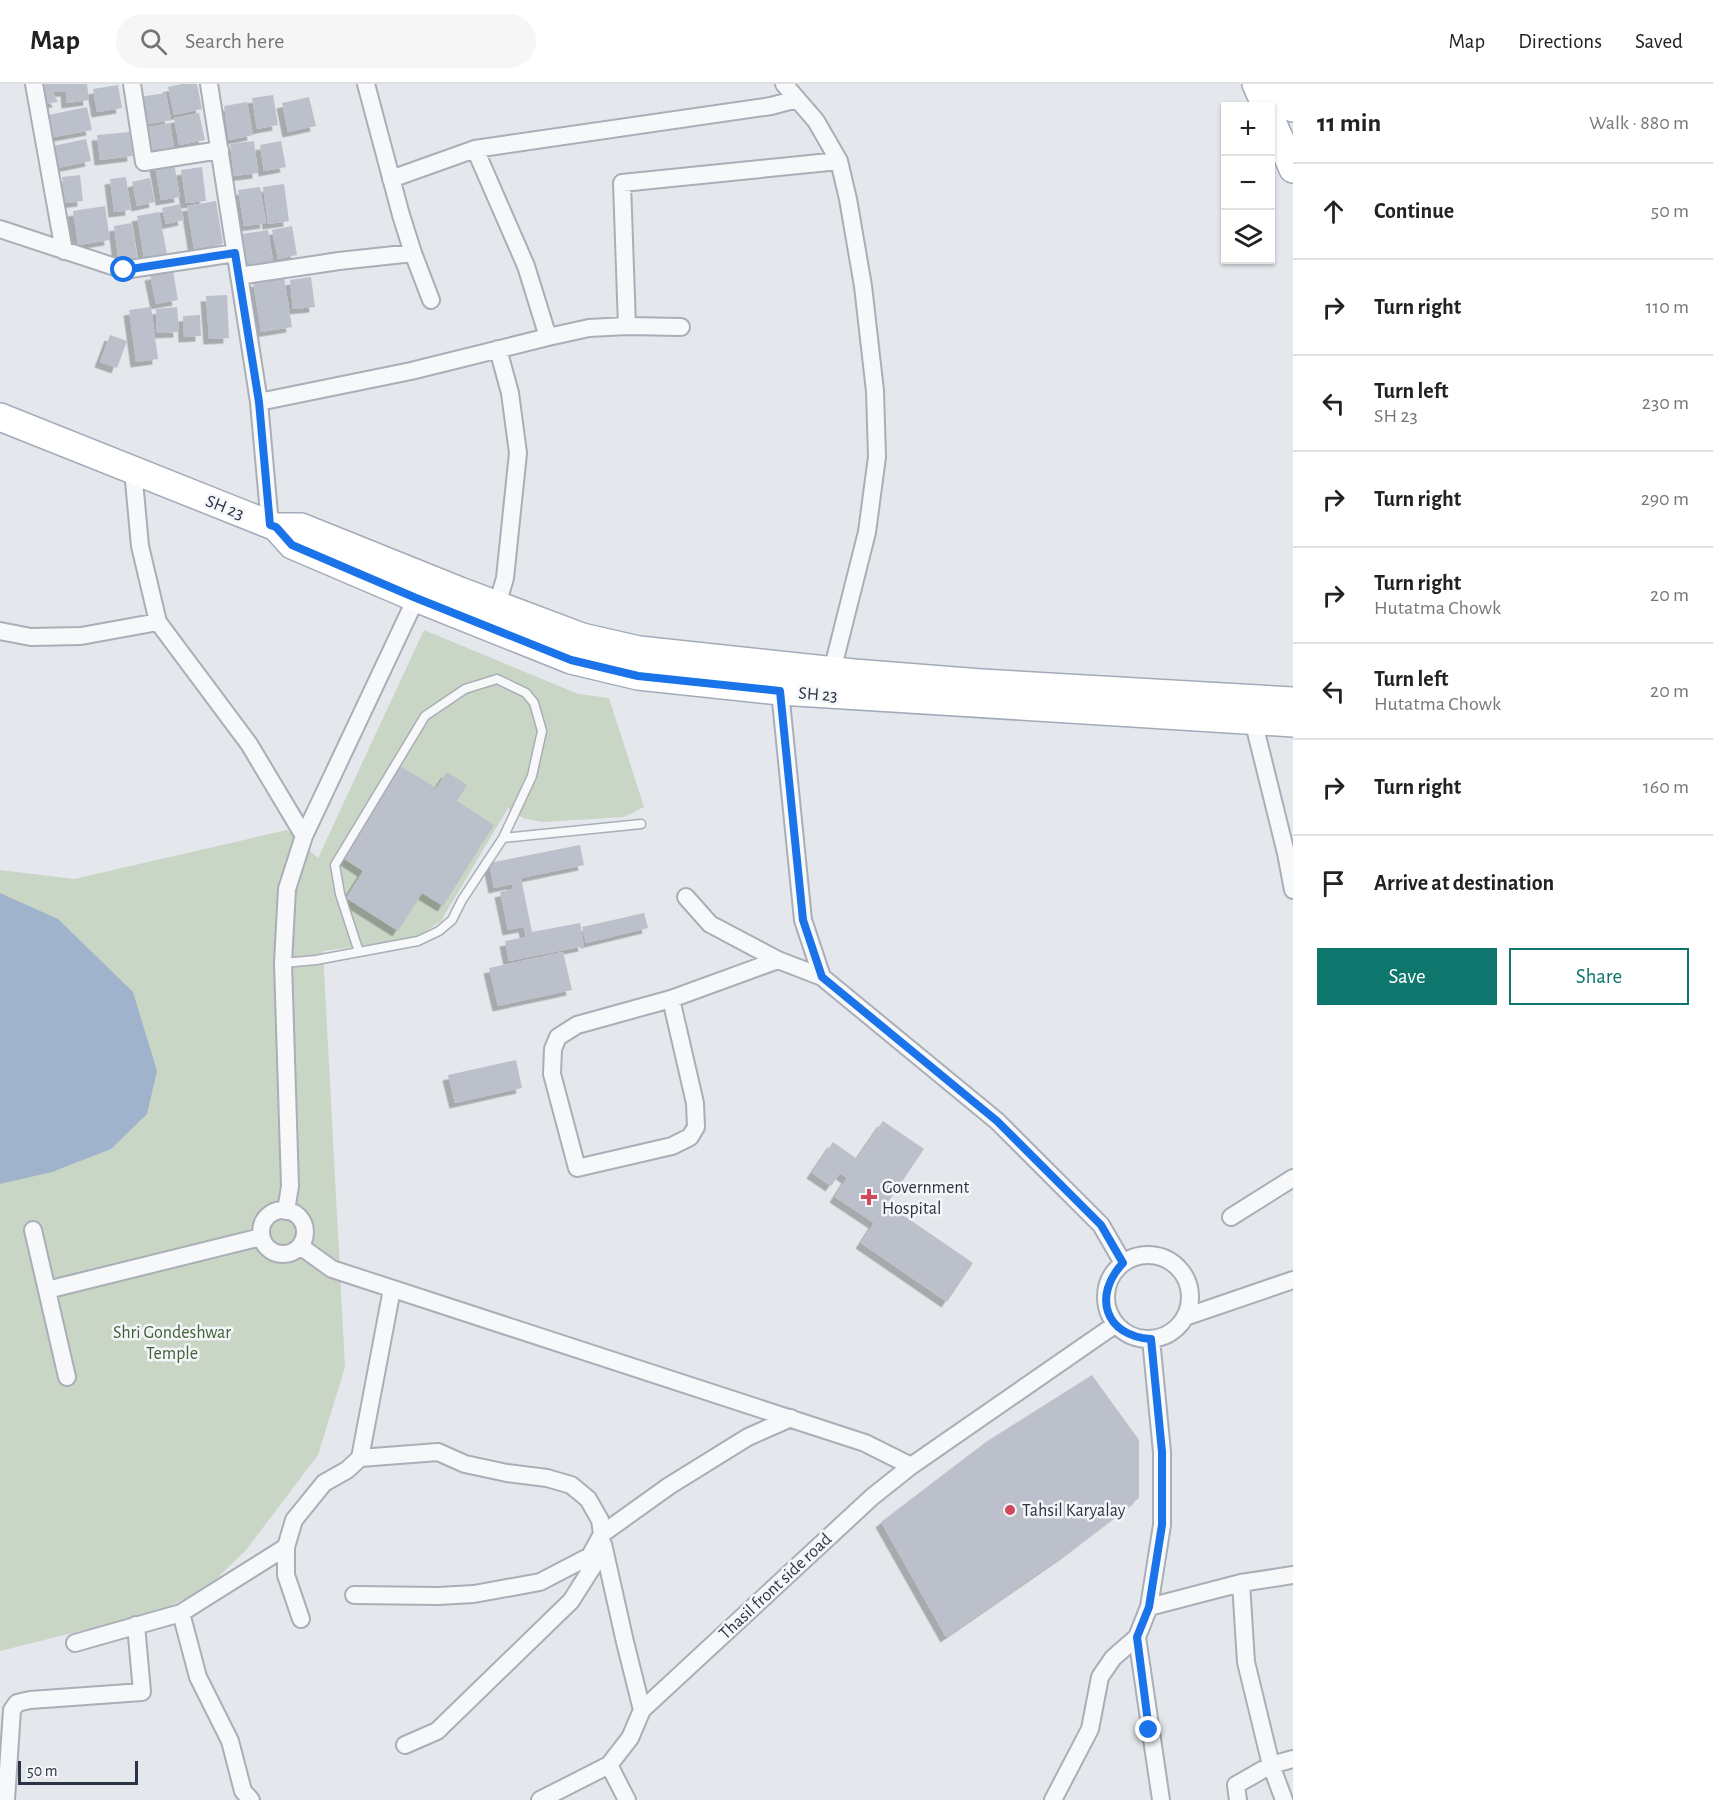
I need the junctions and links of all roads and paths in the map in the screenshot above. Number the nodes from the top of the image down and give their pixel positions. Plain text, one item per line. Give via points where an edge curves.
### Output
1 (34, 84) edge
2 (132, 84) edge
3 (209, 84) edge
4 (366, 84) edge
5 (784, 84) edge
6 (1256, 84) edge
7 (1282, 84) edge
8 (797, 99) junction
9 (1264, 102) edge
10 (1293, 108) edge
11 (1275, 129) edge
12 (475, 149) junction
13 (219, 150) junction
14 (839, 161) junction
15 (1293, 170) edge
16 (391, 179) junction
17 (0, 229) edge
18 (64, 251) junction
19 (413, 252) junction
20 (235, 253) junction
21 (239, 276) junction
22 (431, 300) dead end
23 (627, 326) junction
24 (681, 327) dead end
25 (548, 336) junction
26 (498, 349) junction
27 (259, 402) junction
28 (0, 417) edge
29 (133, 470) junction
30 (273, 526) junction
31 (421, 587) junction
32 (497, 605) junction
33 (158, 622) junction
34 (0, 631) edge
35 (533, 632) junction
36 (781, 679) junction
37 (829, 683) junction
38 (1293, 701) edge
39 (1254, 710) junction
40 (1293, 723) edge
41 (641, 824) dead end
42 (304, 836) junction
43 (503, 838) junction
44 (1293, 890) edge
45 (686, 897) dead end
46 (359, 952) junction
47 (778, 960) junction
48 (284, 963) junction
49 (822, 977) junction
50 (671, 999) junction
51 (1293, 1178) edge
52 (286, 1211) junction
53 (1231, 1217) dead end
54 (33, 1230) dead end
55 (261, 1236) junction
56 (300, 1246) junction
57 (1123, 1263) junction
58 (1293, 1280) edge
59 (392, 1289) junction
60 (47, 1290) junction
61 (1185, 1317) junction
62 (1116, 1324) junction
63 (1151, 1339) junction
64 (67, 1377) dead end
65 (791, 1418) junction
66 (360, 1458) junction
67 (911, 1466) junction
68 (602, 1534) junction
69 (286, 1547) junction
70 (1293, 1575) edge
71 (1241, 1583) junction
72 (354, 1595) dead end
73 (1149, 1607) junction
74 (181, 1612) junction
75 (301, 1619) dead end
76 (136, 1625) junction
77 (1137, 1637) junction
78 (75, 1643) dead end
79 (642, 1710) junction
80 (405, 1745) dead end
81 (1293, 1759) edge
82 (609, 1765) junction
83 (1270, 1765) junction
84 (6, 1800) edge
85 (250, 1800) edge
86 (540, 1800) edge
87 (627, 1800) edge
88 (1053, 1800) edge
89 (1161, 1800) edge
90 (1238, 1800) edge
91 (1284, 1800) edge

1 - 18 street
2 - 13 street via 144,162
3 - 13 street
4 - 16 street
5 - 8 street
6 - 9 main road
7 - 10 main road
8 - 12 street
8 - 14 street via 816,121
11 - 15 main road
12 - 16 street
12 - 25 street via 525,266
13 - 20 street
14 - 23 street via 622,183
14 - 37 street via 864,296 875,391 877,457 867,532
16 - 19 street
17 - 18 street
18 - 20 street via 124,270
19 - 21 street
19 - 22 street
20 - 21 street
21 - 27 street
23 - 24 street
23 - 25 street
25 - 26 street
26 - 27 street
26 - 32 street via 510,393 518,453 505,578
27 - 30 street
28 - 29 main road, SH 23
29 - 30 main road, SH 23
29 - 33 street via 140,546
30 - 31 main road, SH 23 via 301,527 337,553
31 - 32 main road
31 - 35 main road
31 - 42 street
32 - 35 main road
33 - 34 street via 81,636 32,637
33 - 42 street via 249,744
35 - 36 main road via 582,637
36 - 37 main road
36 - 49 street via 803,920
37 - 39 main road
38 - 39 main road
39 - 40 main road
39 - 44 street
41 - 43 lane
42 - 48 street via 287,889
43 - 46 lane via 452,920 439,931 418,941
43 - 46 lane via 532,777 542,731 534,703 526,693 497,679 465,689 425,716 335,865
45 - 47 street via 710,924
46 - 48 lane
47 - 49 street
47 - 50 street
48 - 52 street via 290,1186
49 - 57 street via 997,1121 1101,1225
50 - 50 street via 695,1103 696,1127 690,1137 672,1146 578,1168 552,1074 553,1049 558,1037 577,1025
51 - 53 street
52 - 55 street via 268,1216
52 - 56 street via 302,1220 305,1235
54 - 60 street
55 - 56 street via 268,1249 280,1255 294,1252
55 - 60 street
56 - 59 street via 332,1269
57 - 61 street via 1135,1256 1149,1255 1163,1257 1175,1265 1189,1290 1190,1304
57 - 62 street via 1107,1286 1109,1313
58 - 61 street
59 - 65 street
59 - 66 street
60 - 64 street
61 - 63 street via 1164,1336
62 - 63 street via 1126,1333
62 - 67 street, Thasil front side road
63 - 73 street via 1162,1452 1162,1525
65 - 67 street via 865,1443
65 - 68 street via 748,1437
66 - 68 street via 438,1452 465,1464 571,1485 588,1499 600,1520
66 - 69 street via 324,1483 294,1520
67 - 79 street, Thasil front side road via 872,1497
68 - 72 street via 590,1556 540,1582 474,1594
68 - 79 street
68 - 80 street via 597,1560 571,1601 437,1731
69 - 74 street
69 - 75 street via 286,1575
70 - 71 street
71 - 73 street
71 - 83 street via 1246,1662
73 - 77 street
74 - 76 street
74 - 85 street via 198,1677 230,1741 243,1791
76 - 78 street
76 - 84 street via 142,1692 17,1703 12,1710
77 - 88 street via 1113,1658 1100,1677 1090,1729
77 - 89 street
79 - 82 street via 630,1738
81 - 83 street
82 - 86 street
82 - 87 street
83 - 90 street via 1236,1785
83 - 91 street

